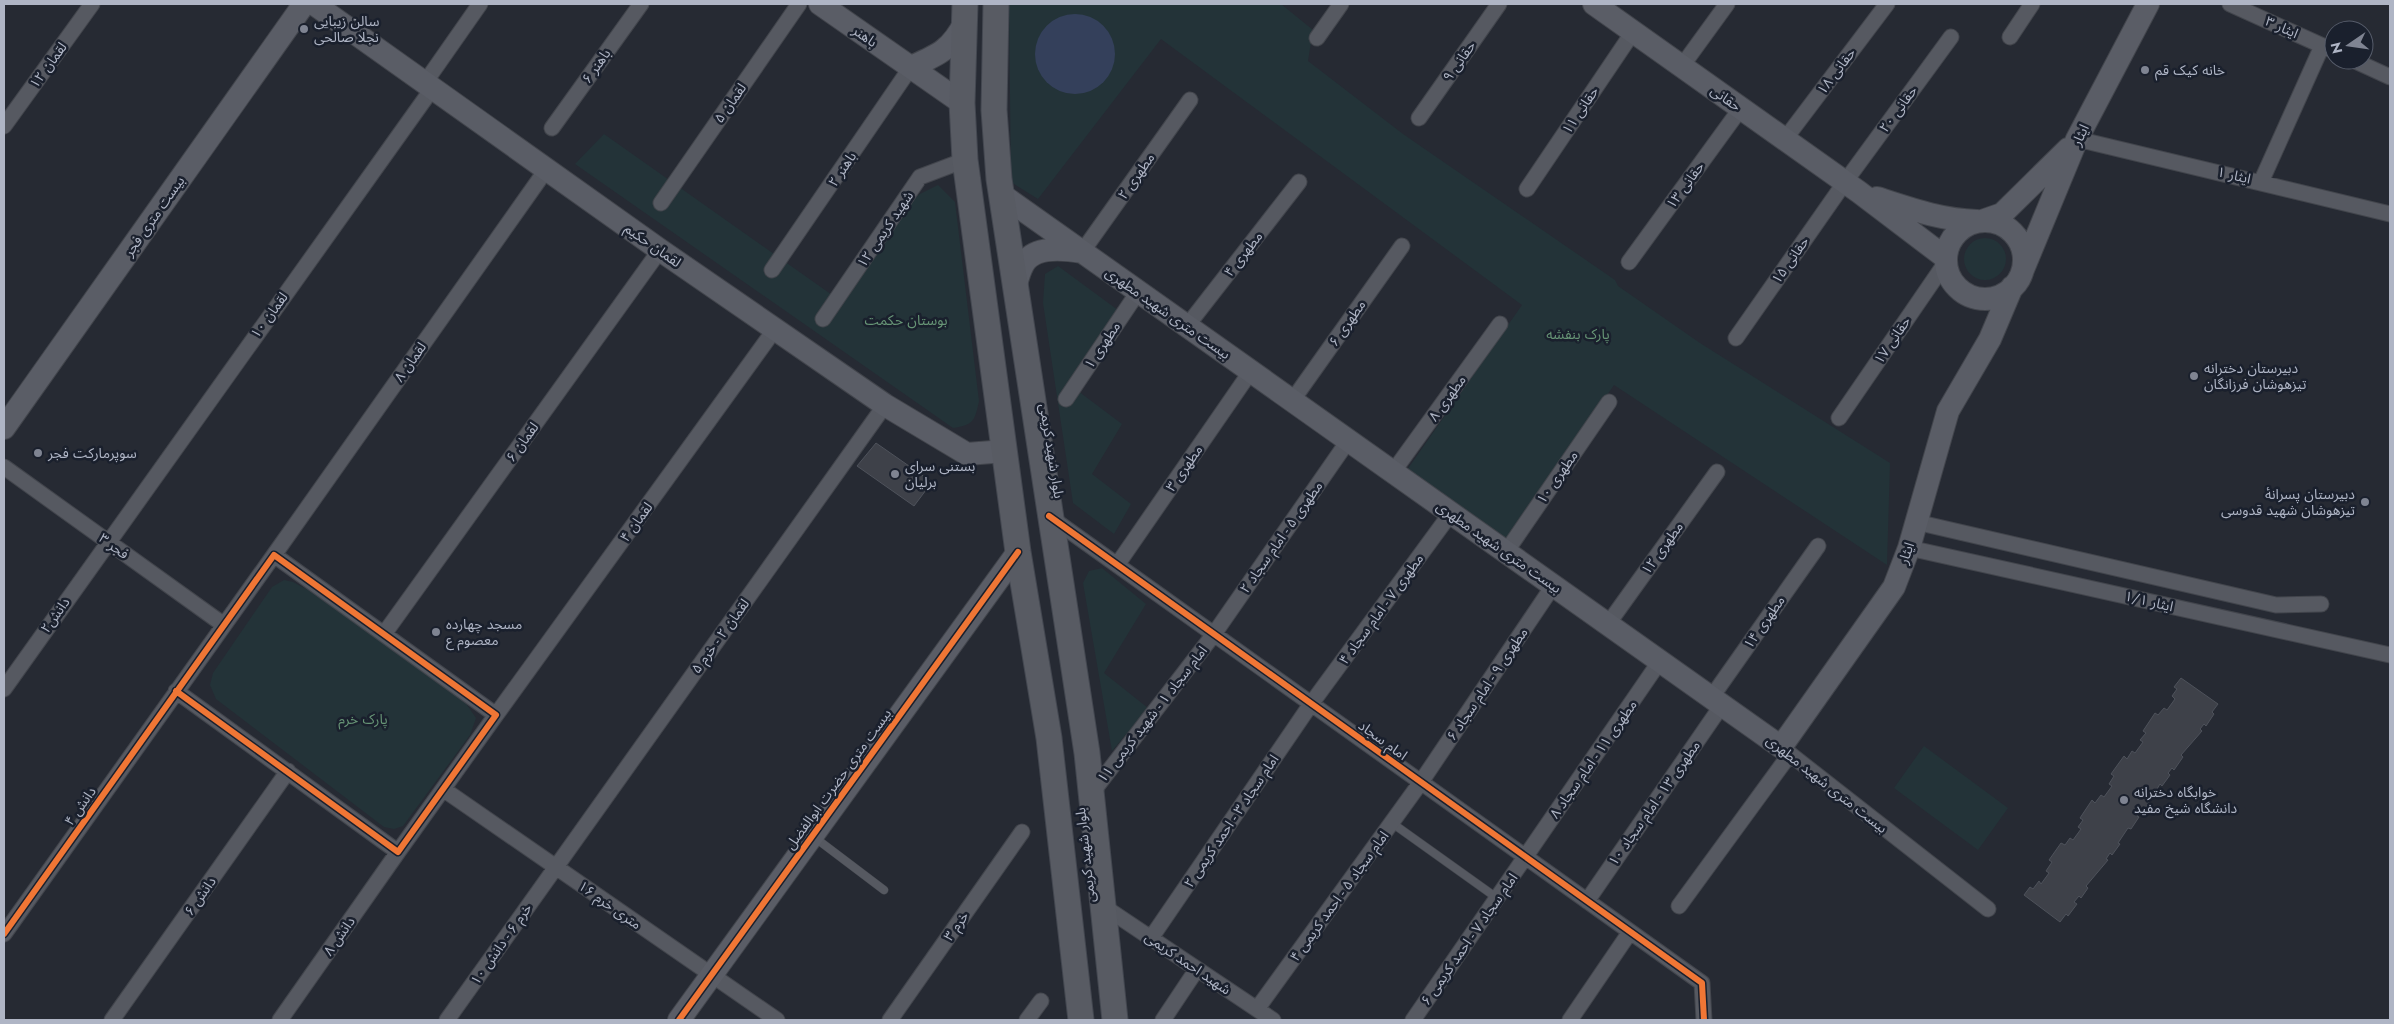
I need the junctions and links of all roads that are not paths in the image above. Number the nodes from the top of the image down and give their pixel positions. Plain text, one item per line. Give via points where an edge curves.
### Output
1 (92, 4) edge
2 (304, 4) edge
3 (314, 4) edge
4 (480, 4) edge
5 (640, 4) edge
6 (798, 4) edge
7 (820, 4) edge
8 (996, 4) edge
9 (1341, 4) edge
10 (1499, 4) edge
11 (1594, 4) edge
12 (1727, 4) edge
13 (1887, 4) edge
14 (2032, 4) edge
15 (2148, 4) edge
16 (2230, 4) edge
17 (965, 13) edge
18 (1633, 32) junction
19 (1951, 37) dead end
20 (2010, 37) dead end
21 (1317, 38) dead end
22 (2324, 46) edge
23 (2324, 56) edge
24 (1682, 66) junction
25 (911, 67) junction
26 (2374, 69) edge
27 (2390, 77) edge
28 (428, 86) junction
29 (1190, 100) dead end
30 (962, 103) junction
31 (1741, 108) junction
32 (1419, 118) dead end
33 (4, 126) edge
34 (552, 128) dead end
35 (1785, 139) junction
36 (2077, 139) junction
37 (965, 160) junction
38 (546, 170) junction
39 (1299, 182) dead end
40 (2261, 182) junction
41 (1852, 187) junction
42 (1526, 189) dead end
43 (1002, 195) junction
44 (661, 203) dead end
45 (2390, 214) edge
46 (1980, 221) junction
47 (1402, 246) dead end
48 (660, 250) junction
49 (1082, 252) junction
50 (1946, 260) junction
51 (1629, 262) dead end
52 (772, 270) dead end
53 (2017, 279) junction
54 (1015, 288) junction
55 (1138, 292) junction
56 (1979, 299) junction
57 (823, 320) dead end
58 (1500, 324) dead end
59 (1187, 326) junction
60 (775, 329) junction
61 (1736, 338) dead end
62 (1990, 338) junction
63 (1251, 372) junction
64 (1066, 398) dead end
65 (1292, 401) junction
66 (1609, 402) dead end
67 (885, 405) junction
68 (1839, 418) dead end
69 (4, 428) edge
70 (1348, 441) junction
71 (1005, 451) junction
72 (4, 467) edge
73 (1393, 472) junction
74 (1717, 472) dead end
75 (1452, 513) junction
76 (1049, 516) junction
77 (1916, 522) junction
78 (107, 542) junction
79 (1818, 546) dead end
80 (1909, 548) junction
81 (1018, 552) junction
82 (1506, 552) junction
83 (274, 555) junction
84 (1117, 565) junction
85 (1554, 586) junction
86 (2321, 604) dead end
87 (1608, 624) junction
88 (224, 625) junction
89 (384, 634) junction
90 (1214, 634) junction
91 (2390, 655) edge
92 (1660, 661) junction
93 (4, 689) edge
94 (176, 691) junction
95 (1717, 701) junction
96 (1312, 704) junction
97 (496, 715) junction
98 (1786, 750) junction
99 (288, 771) junction
100 (1421, 782) junction
101 (443, 789) junction
102 (1091, 794) junction
103 (1392, 823) junction
104 (1022, 832) dead end
105 (812, 836) junction
106 (398, 852) junction
107 (1525, 857) junction
108 (555, 867) junction
109 (884, 890) dead end
110 (1497, 898) junction
111 (1587, 901) junction
112 (1103, 906) junction
113 (1678, 906) dead end
114 (1988, 909) dead end
115 (1630, 932) junction
116 (4, 934) edge
117 (1151, 938) junction
118 (1197, 969) junction
119 (711, 975) junction
120 (1041, 1001) dead end
121 (1257, 1009) junction
122 (112, 1020) edge
123 (280, 1020) edge
124 (447, 1020) edge
125 (678, 1020) edge
126 (777, 1020) edge
127 (890, 1020) edge
128 (1027, 1020) edge
129 (1080, 1020) edge
130 (1115, 1020) edge
131 (1163, 1020) edge
132 (1273, 1020) edge
133 (1412, 1020) edge
134 (1570, 1020) edge
135 (1704, 1020) edge

1 - 33 street, لقمان ۱۲
2 - 69 main road, بیست متری فجر
3 - 28 main road, لقمان حکیم
4 - 28 street, لقمان ۱۰
5 - 34 street, باهنر ۶
6 - 44 street, لقمان ۵
7 - 25 main road, باهنر
8 - 43 main road, بلوار شهید کریمی via 994,110
9 - 21 street
10 - 32 street, حقانی ۹
11 - 18 main road, حقانی
12 - 24 street
13 - 35 street, حقانی ۱۸
14 - 20 street
15 - 36 main road, ایثار
16 - 22 street, ایثار ۳
17 - 25 main road via 952,43 944,52
17 - 30 main road, بلوار شهید کریمی
18 - 24 main road, حقانی
18 - 42 street, حقانی ۱۱
19 - 41 street, حقانی ۲۰
23 - 40 street
24 - 31 main road, حقانی
25 - 30 main road, باهنر
25 - 52 street, باهنر ۲
26 - 27 street
28 - 38 main road, لقمان حکیم
28 - 78 street, لقمان ۱۰
29 - 49 street, مطهری ۲
30 - 37 main road, بلوار شهید کریمی
31 - 35 main road, حقانی
31 - 51 street, حقانی ۱۳
35 - 41 main road, حقانی
36 - 40 street, ایثار ۱
36 - 46 main road via 2002,214
36 - 53 main road, ایثار
37 - 57 street, شهید کریمی ۱۲ via 920,178
37 - 71 main road, بلوار شهید کریمی
38 - 48 main road, لقمان حکیم
38 - 83 street, لقمان ۸
39 - 59 street, مطهری ۴
40 - 45 street, ایثار ۱
41 - 46 main road via 1931,216 1953,221
41 - 50 main road, حقانی
41 - 61 street, حقانی ۱۵
43 - 49 main road, بیست متری شهید مطهری
43 - 54 main road, بلوار شهید کریمی
46 - 50 main road via 1956,233 1948,246
46 - 53 main road via 1997,223 2014,234 2023,252
47 - 65 street, مطهری ۶
48 - 60 main road, لقمان حکیم
48 - 89 street, لقمان ۶
49 - 54 main road via 1062,249 1034,254 1023,263
49 - 55 main road, بیست متری شهید مطهری
50 - 56 main road via 1953,282 1960,290
50 - 68 street, حقانی ۱۷
53 - 56 main road via 2001,296
53 - 62 main road, ایثار
54 - 76 main road, بلوار شهید کریمی
55 - 59 main road, بیست متری شهید مطهری
55 - 64 street, مطهری ۱
56 - 62 main road via 1991,312
58 - 73 street, مطهری ۸
59 - 63 main road, بیست متری شهید مطهری
60 - 67 main road, لقمان حکیم
60 - 97 street, لقمان ۴
62 - 77 main road, ایثار via 1948,411
63 - 65 main road, بیست متری شهید مطهری
63 - 84 street, مطهری ۳
65 - 70 main road, بیست متری شهید مطهری
66 - 82 street, مطهری ۱۰
67 - 71 main road, لقمان حکیم via 967,454
67 - 108 street, لقمان ۲ - خرم ۵
70 - 73 main road, بیست متری شهید مطهری
70 - 90 street, مطهری ۵ - امام سجاد ۲
71 - 81 main road, بلوار شهید کریمی
72 - 78 street, فجر ۳
73 - 75 main road, بیست متری شهید مطهری
74 - 87 street, مطهری ۱۲
75 - 82 main road, بیست متری شهید مطهری
75 - 96 street, مطهری ۷ - امام سجاد ۴
76 - 84 street, امام سجاد
76 - 102 main road, بلوار شهید کریمی
77 - 80 main road, ایثار
77 - 86 street via 2276,605
78 - 88 street, فجر ۳
78 - 93 street, دانش۲
79 - 95 street, مطهری ۱۴
80 - 91 street, ایثار ۱/۱
80 - 98 main road, ایثار via 1894,586
81 - 105 main road, بیست متری حضرت ابوالفضل
81 - 129 main road, بلوار شهید کریمی via 1049,738
82 - 85 main road, بیست متری شهید مطهری
83 - 88 street, لقمان ۸
83 - 89 street
84 - 90 street, امام سجاد
85 - 87 main road, بیست متری شهید مطهری
85 - 100 street, مطهری ۹ - امام سجاد ۶
87 - 92 main road, بیست متری شهید مطهری
88 - 94 street, دانش ۴
89 - 97 street
90 - 96 street, امام سجاد
90 - 102 street, امام سجاد ۱ - شهید کریمی ۱۱
92 - 95 main road, بیست متری شهید مطهری
92 - 107 street, مطهری ۱۱ - امام سجاد ۸
94 - 99 street
94 - 116 street, دانش ۴
95 - 98 main road, بیست متری شهید مطهری
95 - 111 street, مطهری ۱۳ - امام سجاد ۱۰
96 - 100 street, امام سجاد
96 - 117 street, امام سجاد ۳ - احمد کریمی ۲
97 - 101 street, لقمان ۴
98 - 113 street
98 - 114 street, بیست متری شهید مطهری
99 - 106 street
99 - 122 street, دانش ۶
100 - 103 street, امام سجاد ۵ - احمد کریمی ۴
100 - 107 street, امام سجاد
101 - 106 street, دانش ۸
101 - 108 street, ۱۶ متری خرم
102 - 112 main road, بلوار شهید کریمی
103 - 110 lane
103 - 121 street, امام سجاد ۵ - احمد کریمی ۴
104 - 127 street, خرم ۳
105 - 109 lane
105 - 119 main road, بیست متری حضرت ابوالفضل
106 - 123 street, دانش ۸
107 - 110 street, امام سجاد ۷ - احمد کریمی ۶
107 - 111 street, امام سجاد
108 - 119 street, ۱۶ متری خرم
108 - 124 street, خرم ۶ - دانش ۱۰
110 - 133 street, امام سجاد ۷ - احمد کریمی ۶
111 - 115 street, امام سجاد
112 - 117 street, شهید احمد کریمی
112 - 130 main road, بلوار شهید کریمی
115 - 134 street
115 - 135 street, امام سجاد via 1702,984
117 - 118 street, شهید احمد کریمی
118 - 121 street, شهید احمد کریمی
118 - 131 street
119 - 125 main road, بیست متری حضرت ابوالفضل
119 - 126 street, ۱۶ متری خرم
120 - 128 street
121 - 132 street, شهید احمد کریمی

